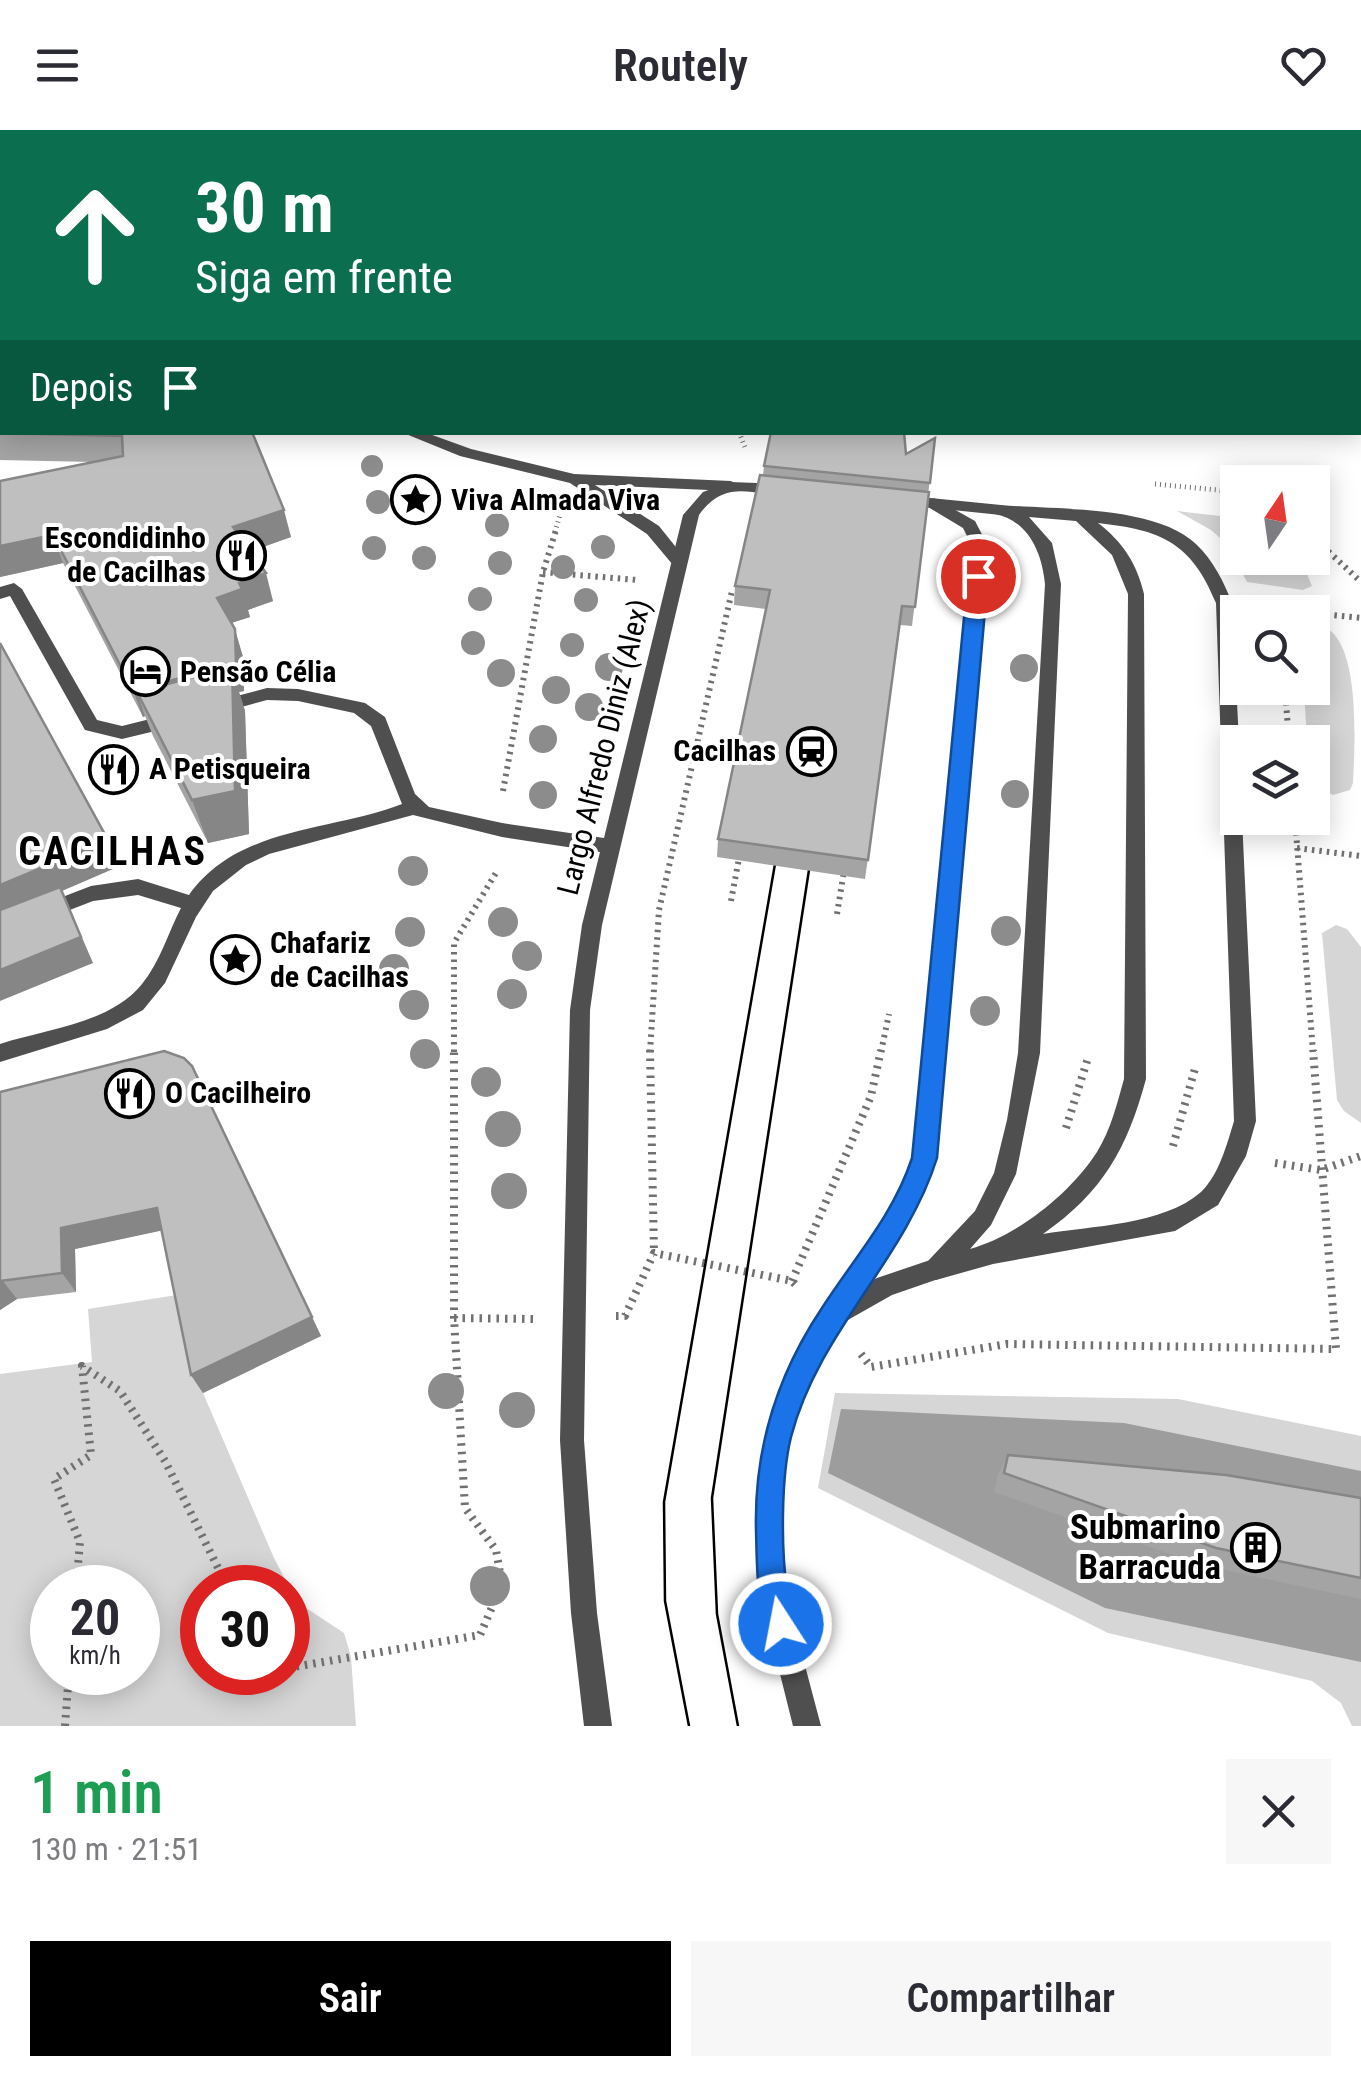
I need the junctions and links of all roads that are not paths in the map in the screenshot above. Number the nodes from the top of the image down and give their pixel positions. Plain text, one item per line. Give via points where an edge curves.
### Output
1 (416, 435) edge
2 (574, 479) junction
3 (731, 486) junction
4 (796, 489) edge
5 (874, 497) edge
6 (934, 503) junction
7 (1002, 510) junction
8 (1078, 518) junction
9 (678, 562) junction
10 (0, 593) edge
11 (414, 808) junction
12 (611, 846) junction
13 (193, 904) junction
14 (0, 929) edge
15 (0, 1052) edge
16 (993, 1253) junction
17 (936, 1269) junction
18 (831, 1317) junction
19 (598, 1726) edge
20 (807, 1726) edge

1 - 2 street
2 - 3 street
2 - 9 street via 654,530
3 - 4 street
3 - 9 street, Largo Alfredo Diniz (Alex) via 698,502
5 - 6 street
6 - 7 street
6 - 18 street via 969,525 980,546 926,1141 913,1194
7 - 8 street
7 - 17 street via 1039,534 1051,555 1053,584 1028,1053 1004,1174 982,1218
8 - 16 street via 1121,552 1136,594 1135,1079 1117,1136 1086,1188
8 - 16 street via 1146,525 1176,536 1202,560 1224,603 1244,1121 1235,1156 1210,1198 1167,1224
9 - 12 street, Largo Alfredo Diniz (Alex)
10 - 11 street via 14,589 90,726 101,732 121,734 267,694 333,700 379,722
11 - 12 street
11 - 13 street via 255,852 219,873
12 - 19 street, Largo Alfredo Diniz (Alex) via 580,1010 572,1440
13 - 14 street via 138,888 91,894
13 - 15 street via 159,974 133,1006
16 - 17 street
17 - 18 street via 885,1286
18 - 20 street via 799,1372 776,1440 770,1513 772,1590

